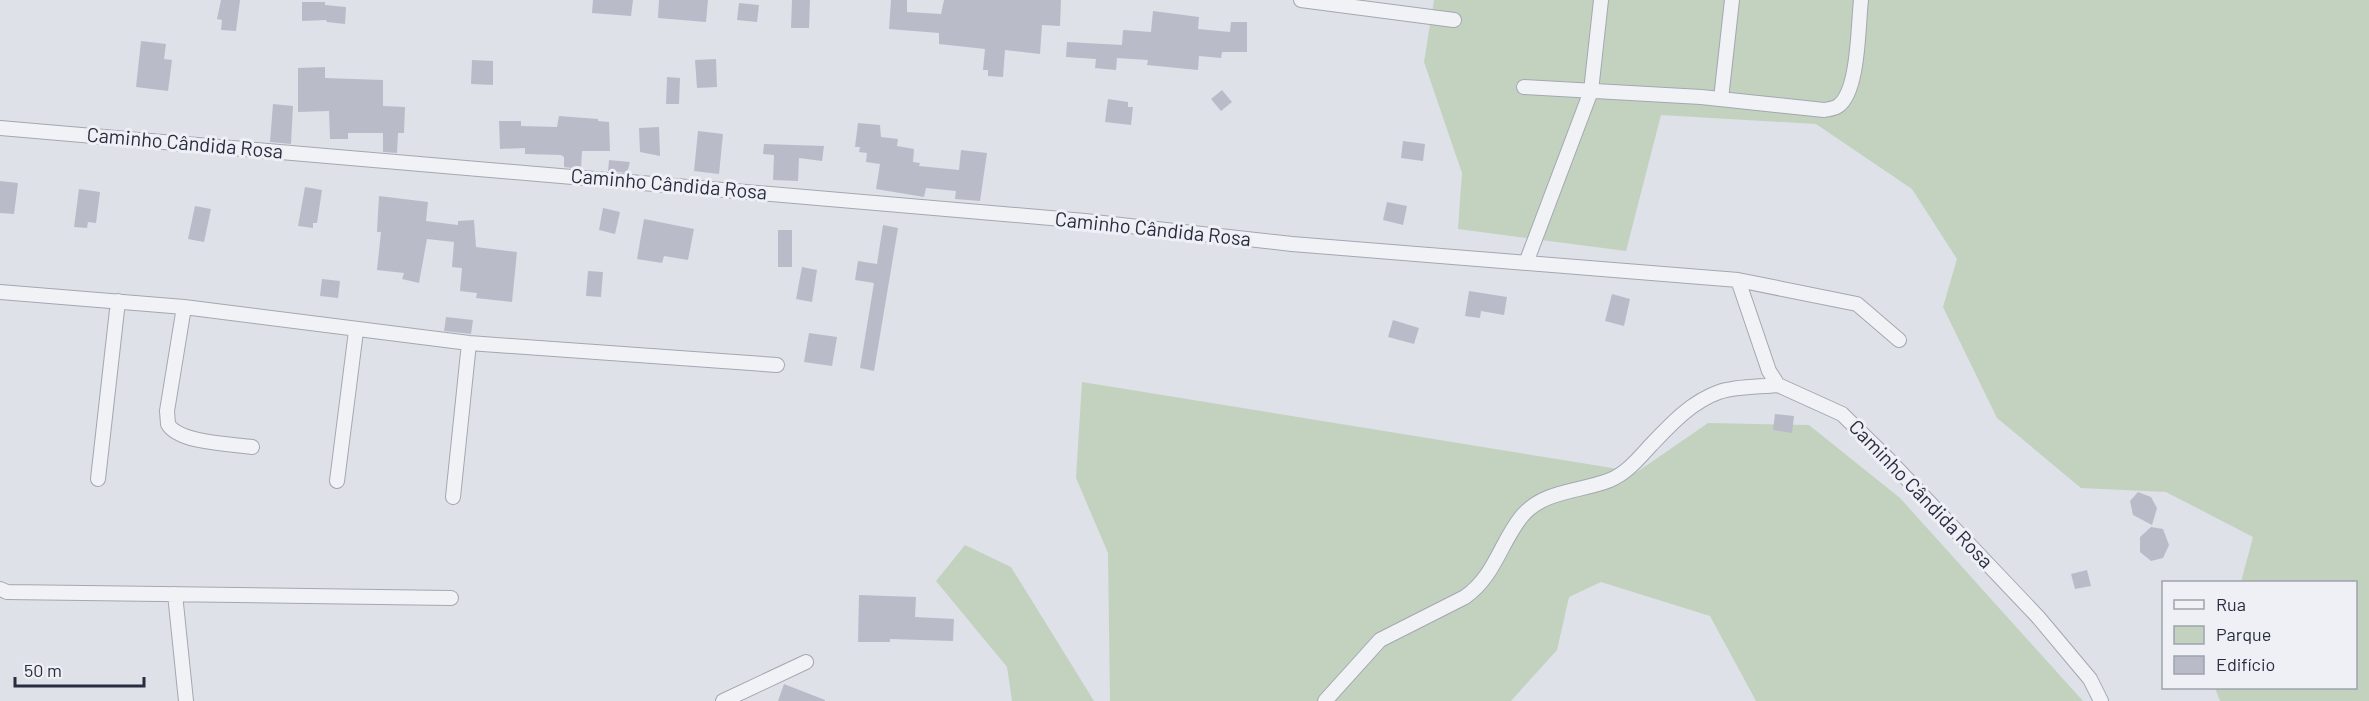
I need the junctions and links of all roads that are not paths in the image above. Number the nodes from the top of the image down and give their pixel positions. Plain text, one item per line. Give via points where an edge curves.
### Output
1 (1301, 0) edge
2 (1601, 0) edge
3 (1732, 0) edge
4 (1861, 0) edge
5 (1454, 21) dead end
6 (1524, 87) dead end
7 (1591, 90) junction
8 (1721, 99) junction
9 (0, 128) edge
10 (1526, 263) junction
11 (1738, 280) junction
12 (0, 292) edge
13 (117, 302) junction
14 (184, 307) junction
15 (356, 331) junction
16 (1899, 340) dead end
17 (469, 343) junction
18 (777, 365) dead end
19 (1778, 385) junction
20 (252, 447) dead end
21 (98, 479) dead end
22 (337, 481) dead end
23 (453, 497) dead end
24 (0, 589) edge
25 (175, 594) junction
26 (451, 598) dead end
27 (806, 662) dead end
28 (186, 701) edge
29 (723, 701) edge
30 (1326, 701) edge
31 (2101, 701) edge

1 - 5 street
2 - 7 street
3 - 8 street
4 - 8 street via 1854,73 1846,97 1837,107 1824,110
6 - 7 street
7 - 8 street
7 - 10 street
9 - 10 street, Caminho Cândida Rosa via 1063,219 1292,244
10 - 11 street, Caminho Cândida Rosa
11 - 16 street, Caminho Cândida Rosa via 1857,304
11 - 19 street via 1769,370
12 - 13 street
13 - 14 street
13 - 21 street
14 - 15 street
14 - 20 street via 168,424 179,434 192,438
15 - 17 street
15 - 22 street
17 - 18 street
17 - 23 street
19 - 30 street via 1721,391 1703,399 1683,412 1627,470 1610,480 1534,504 1521,516 1478,588 1380,640
19 - 31 street, Caminho Cândida Rosa via 1842,414 2038,617 2090,679
24 - 25 street
25 - 26 street
25 - 28 street
27 - 29 street

